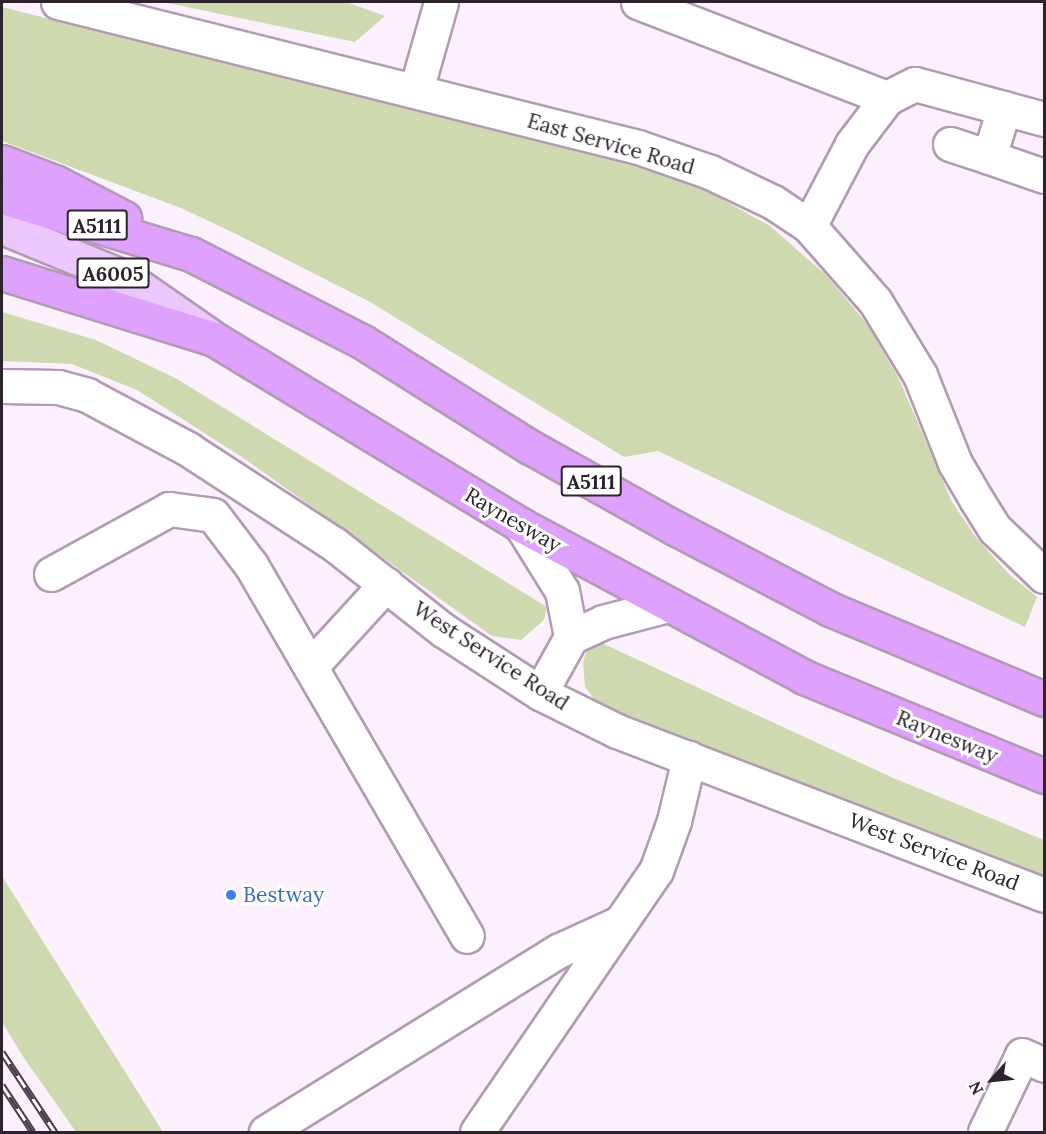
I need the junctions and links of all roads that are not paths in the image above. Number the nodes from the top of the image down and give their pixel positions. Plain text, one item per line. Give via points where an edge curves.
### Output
1 (60, 2) edge
2 (441, 2) edge
3 (638, 2) edge
4 (416, 90) junction
5 (887, 98) junction
6 (1004, 108) junction
7 (1044, 119) edge
8 (950, 144) dead end
9 (989, 157) junction
10 (2, 162) edge
11 (1044, 176) edge
12 (2, 196) edge
13 (809, 226) junction
14 (2, 227) edge
15 (191, 254) junction
16 (2, 273) edge
17 (214, 339) junction
18 (2, 386) edge
19 (521, 525) junction
20 (51, 574) dead end
21 (1044, 576) edge
22 (386, 584) junction
23 (668, 605) junction
24 (571, 637) junction
25 (311, 666) junction
26 (540, 693) junction
27 (1044, 699) edge
28 (689, 758) junction
29 (1044, 776) edge
30 (1044, 895) edge
31 (619, 923) junction
32 (467, 936) dead end
33 (1044, 1065) edge
34 (266, 1132) edge
35 (477, 1132) edge
36 (985, 1132) edge

1 - 4 street, East Service Road
2 - 4 street
3 - 5 street
4 - 13 street, East Service Road via 638,147 773,202
5 - 6 street via 915,84
5 - 13 street via 852,144
6 - 7 street
6 - 9 street
8 - 9 street
9 - 11 street
10 - 15 highway via 57,183
12 - 15 highway, A5111
13 - 21 street, East Service Road via 875,301 920,375 955,463 995,529
14 - 17 main road, Raynesway / A6005 via 128,279
15 - 27 highway, A5111 via 363,342 530,447 830,609
16 - 17 highway
17 - 19 highway, Raynesway
18 - 22 street, West Service Road via 58,387 87,395 188,449 334,544
19 - 23 highway, Raynesway
19 - 24 street via 562,591
20 - 25 street via 169,509 213,515 251,565
22 - 25 street
22 - 26 street, West Service Road via 443,630
23 - 24 street via 603,622
23 - 29 highway, Raynesway via 804,677
24 - 26 street
25 - 32 street
26 - 28 street, West Service Road via 618,731
28 - 30 street, West Service Road
28 - 31 street via 674,821 656,871
31 - 34 street via 558,951
31 - 35 street
33 - 36 street via 1022,1055

